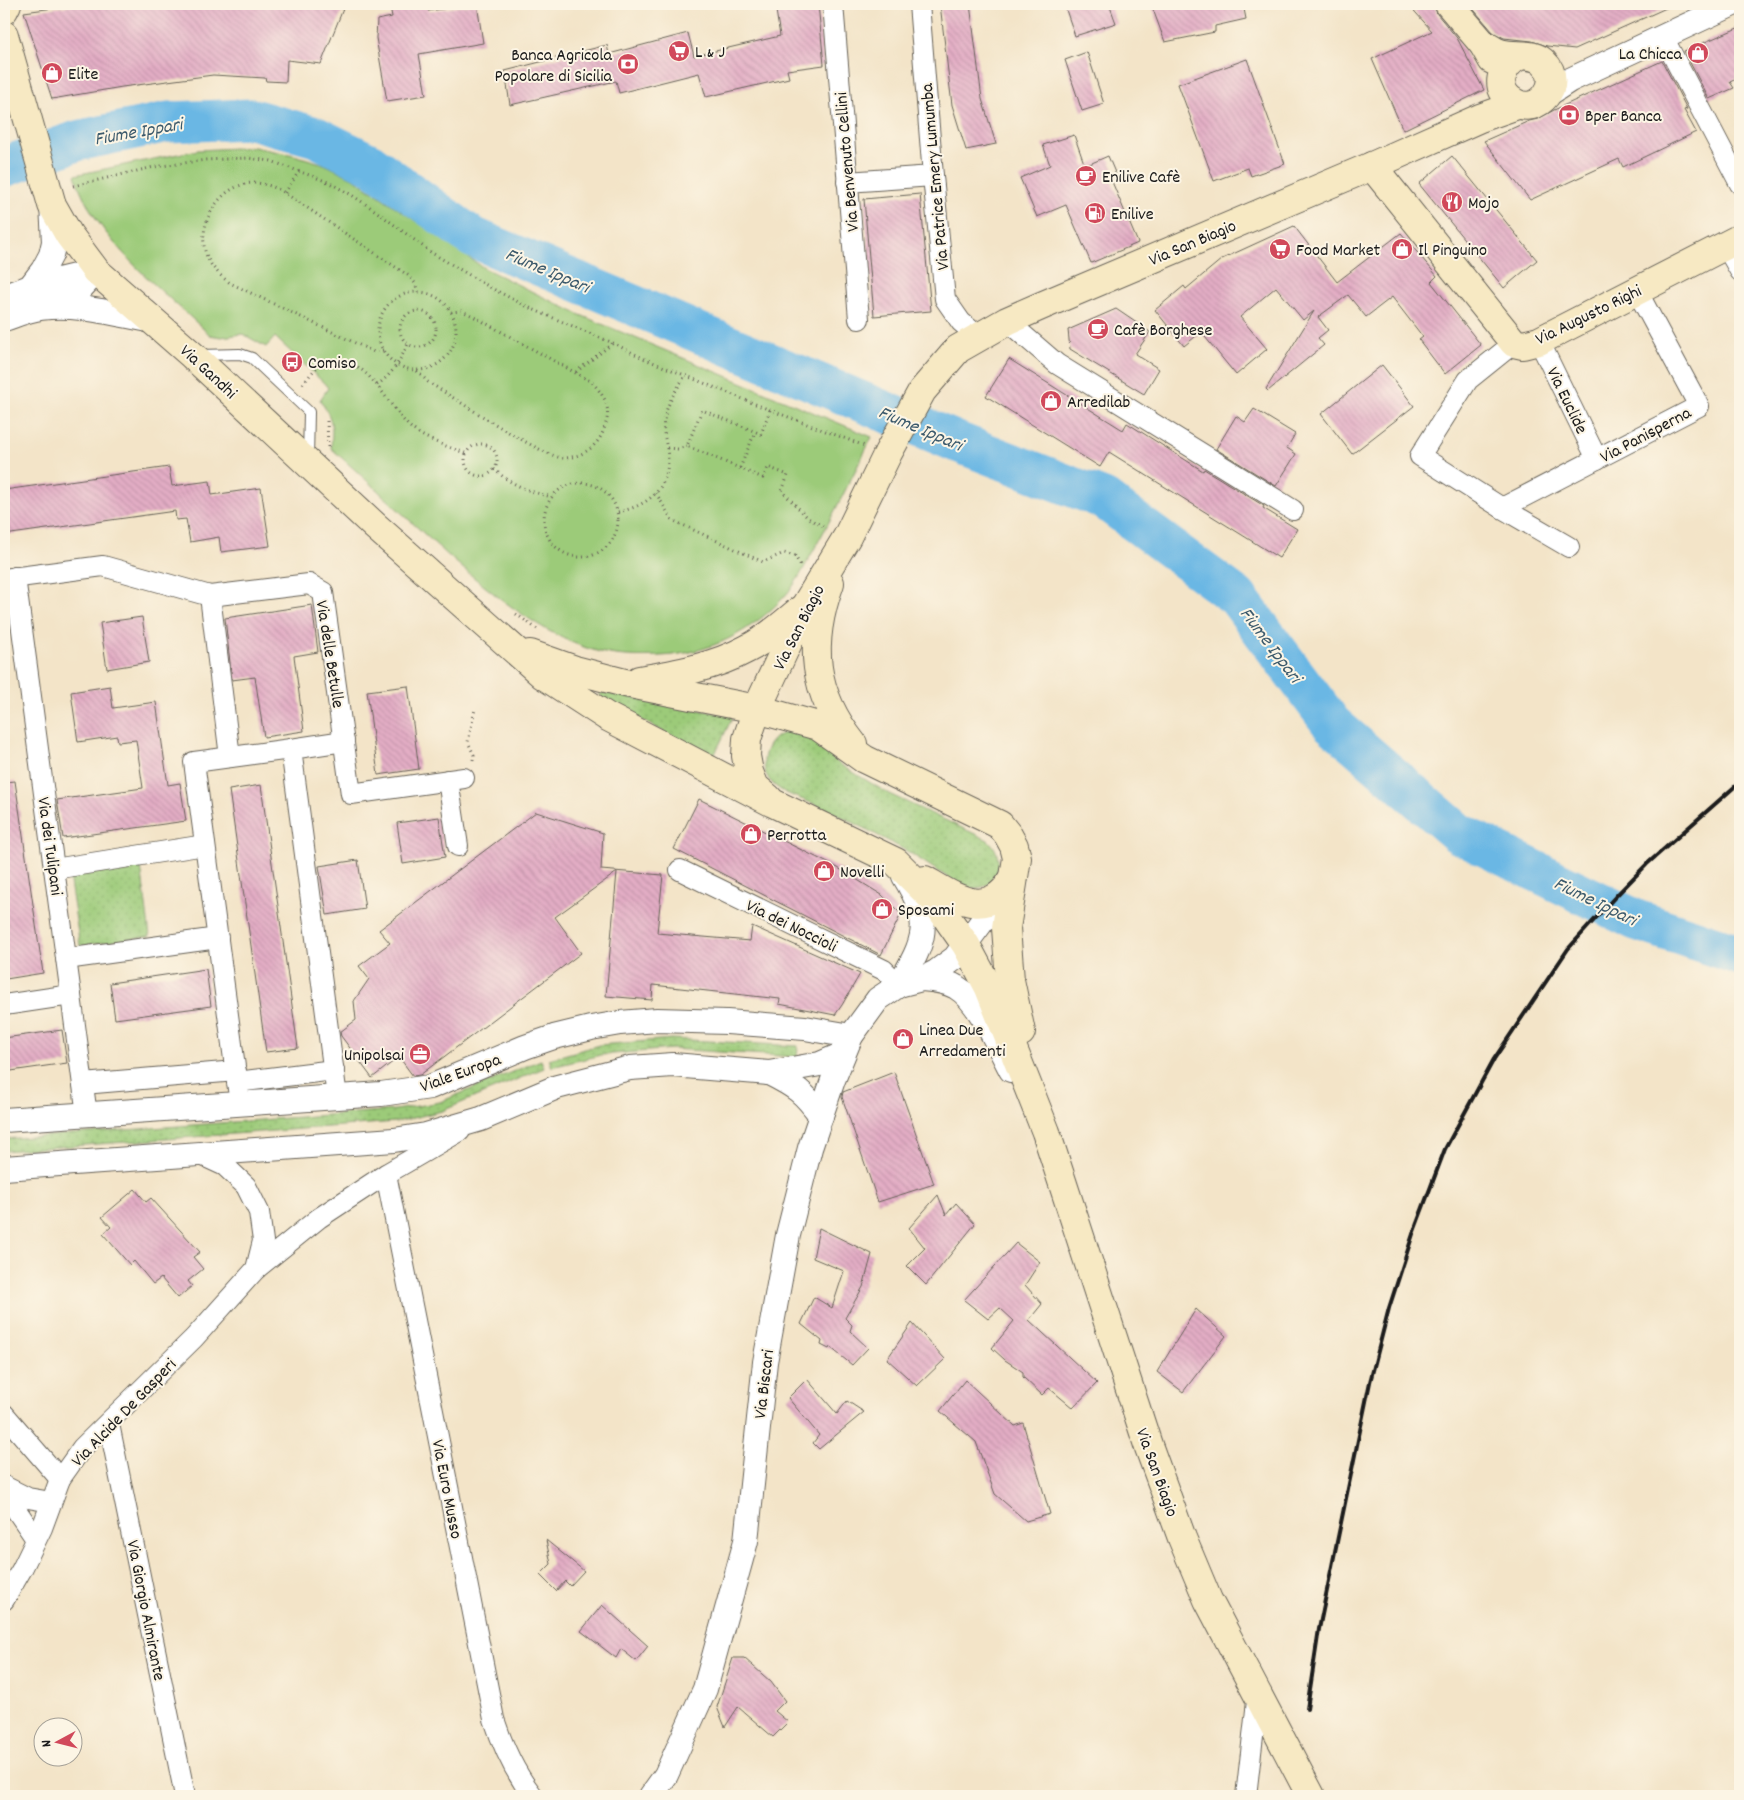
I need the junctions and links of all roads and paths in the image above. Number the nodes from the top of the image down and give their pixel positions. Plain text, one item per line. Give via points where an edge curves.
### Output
1 (7, 4) edge
2 (833, 4) edge
3 (919, 4) edge
4 (1449, 4) edge
5 (1733, 4) edge
6 (4, 10) edge
7 (1663, 37) junction
8 (5, 42) edge
9 (1596, 68) junction
10 (1517, 77) junction
11 (1547, 95) joint
12 (1372, 166) junction
13 (299, 171) junction
14 (933, 176) junction
15 (847, 182) junction
16 (1740, 184) edge
17 (57, 192) junction
18 (286, 193) junction
19 (1733, 242) edge
20 (96, 271) junction
21 (1740, 271) edge
22 (30, 287) junction
23 (1637, 291) junction
24 (418, 292) junction
25 (4, 296) edge
26 (40, 308) junction
27 (451, 312) junction
28 (4, 319) edge
29 (859, 319) dead end
30 (155, 321) junction
31 (1007, 322) junction
32 (979, 337) junction
33 (1527, 342) junction
34 (613, 343) junction
35 (408, 344) junction
36 (383, 350) junction
37 (192, 355) junction
38 (396, 365) junction
39 (417, 370) junction
40 (576, 372) junction
41 (685, 376) junction
42 (377, 385) junction
43 (300, 387) dead end
44 (770, 410) junction
45 (327, 419) dead end
46 (755, 432) junction
47 (687, 446) junction
48 (666, 448) junction
49 (880, 451) junction
50 (466, 453) junction
51 (318, 459) junction
52 (1597, 459) junction
53 (740, 468) junction
54 (494, 469) junction
55 (656, 493) junction
56 (552, 497) junction
57 (1502, 508) junction
58 (1293, 510) dead end
59 (618, 512) junction
60 (839, 534) junction
61 (1569, 547) dead end
62 (802, 569) dead end
63 (10, 578) edge
64 (210, 596) junction
65 (806, 606) junction
66 (510, 610) dead end
67 (538, 630) dead end
68 (509, 646) junction
69 (625, 683) junction
70 (475, 709) dead end
71 (758, 709) junction
72 (344, 741) junction
73 (291, 748) junction
74 (230, 757) junction
75 (864, 759) junction
76 (461, 774) junction
77 (773, 803) junction
78 (205, 845) junction
79 (458, 846) dead end
80 (896, 862) junction
81 (54, 869) junction
82 (680, 870) dead end
83 (1010, 883) junction
84 (218, 938) junction
85 (966, 946) junction
86 (66, 959) junction
87 (922, 979) junction
88 (899, 985) junction
89 (71, 995) junction
90 (4, 1005) edge
91 (847, 1045) junction
92 (334, 1070) junction
93 (769, 1074) junction
94 (83, 1084) junction
95 (238, 1086) junction
96 (337, 1097) junction
97 (87, 1115) junction
98 (821, 1116) junction
99 (481, 1119) junction
100 (4, 1120) edge
101 (1046, 1132) junction
102 (199, 1154) junction
103 (4, 1168) edge
104 (386, 1174) junction
105 (256, 1269) junction
106 (4, 1414) edge
107 (109, 1424) junction
108 (60, 1479) junction
109 (4, 1486) edge
110 (4, 1492) edge
111 (51, 1502) junction
112 (36, 1540) junction
113 (4, 1600) edge
114 (1258, 1693) junction
115 (185, 1796) edge
116 (533, 1796) edge
117 (651, 1796) edge
118 (1246, 1796) edge
119 (1311, 1796) edge

1 - 6 main road
2 - 15 street, Via Benvenuto Cellini
3 - 14 street, Via Patrice Emery Lumumba
4 - 10 main road
5 - 7 street
7 - 9 street
7 - 16 street
8 - 17 main road, Via Gandhi via 31,130
9 - 10 street via 1570,68
9 - 11 street
10 - 11 main road, Via San Biagio via 1526,106 1541,102
10 - 12 main road, Via San Biagio via 1480,118
12 - 31 main road, Via San Biagio
12 - 33 main road, Via Euclide
13 - 17 path via 271,161 248,158 206,160 154,167 73,185
13 - 18 path
13 - 34 path via 350,194 432,253 493,289
14 - 15 street
14 - 32 street, Via Patrice Emery Lumumba via 946,299 961,322
15 - 29 street, Via Benvenuto Cellini
17 - 20 main road, Via Gandhi via 69,235
17 - 22 street via 51,255
18 - 24 path via 409,276
18 - 36 path via 270,185 252,183 235,187 220,199 208,217 204,236 206,254 217,272 230,284 374,352
19 - 21 street
19 - 23 main road, Via Augusto Righi
20 - 22 street
20 - 26 street via 68,300
20 - 30 main road, Via Gandhi
22 - 25 street
23 - 33 main road, Via Augusto Righi
23 - 52 street, Via Panisperna via 1699,406
24 - 27 path via 431,294
24 - 36 path via 392,300 383,311 378,337
26 - 28 street
26 - 30 street via 84,308
27 - 39 path via 456,324 456,338 451,351 442,362
27 - 40 path via 462,311 471,315
30 - 37 main road, Via Gandhi
31 - 32 main road, Via San Biagio
31 - 58 street via 1057,364
32 - 49 main road, Via San Biagio via 958,349 922,391
33 - 52 street, Via Euclide
33 - 57 street, Via Augusto Righi via 1468,380 1420,456
34 - 40 path
34 - 41 path
35 - 35 path via 428,344 436,331 431,316 415,311 401,322 401,333
35 - 38 path
36 - 38 path
37 - 51 main road, Via Gandhi
37 - 51 lane via 240,354 252,358 309,412
38 - 39 path
38 - 42 path
39 - 40 path via 428,382 539,450 562,458 594,448 608,418 606,398 592,382
41 - 44 path
41 - 48 path via 666,411 663,435
42 - 43 path via 363,368 333,360 317,368
42 - 50 path via 412,429
44 - 46 path via 761,434
44 - 49 path
45 - 51 path
46 - 47 path via 702,410
46 - 53 path
47 - 48 path
47 - 53 path
48 - 55 path via 667,470
49 - 60 main road, Via San Biagio
50 - 54 path via 464,464 472,474 484,476
50 - 54 path via 471,446 486,444 496,454
51 - 68 main road, Via Gandhi via 382,532
52 - 57 street, Via Panisperna
53 - 60 path via 763,478 768,468 788,475 782,491 808,518
54 - 56 path via 517,486
55 - 59 path via 636,508
55 - 62 path via 672,520 763,562 784,553 795,556
56 - 59 path via 562,488 590,484 612,499
56 - 59 path via 546,508 546,533 552,544 573,557 591,556 607,547 615,537
57 - 61 street
60 - 65 main road, Via San Biagio
60 - 75 main road via 823,604 817,655 820,682 841,729
63 - 64 street, Via delle Betulle via 103,566
63 - 81 street, Via dei Tulipani
64 - 72 street, Via delle Betulle via 309,584 323,592
64 - 74 street
65 - 69 main road via 771,634 728,658
65 - 71 main road, Via San Biagio
66 - 67 path
68 - 69 main road via 576,670
68 - 77 main road, Via Gandhi via 542,675 606,716
69 - 71 main road
70 - 76 path via 468,742 474,756
71 - 75 main road via 818,726
71 - 77 main road, Via San Biagio via 746,756 755,787
72 - 73 street
72 - 76 street, Via delle Betulle via 352,794
73 - 74 street
73 - 92 street
74 - 78 street via 194,762
75 - 83 main road via 1000,825 1014,846 1017,858
76 - 79 street
77 - 80 main road, Via Gandhi
78 - 81 street
78 - 84 street
80 - 83 main road via 955,898 969,902 979,903 995,898
80 - 85 main road via 935,900
80 - 88 street via 923,915 923,935 918,954
81 - 86 street, Via dei Tulipani
82 - 88 street, Via dei Noccioli via 884,970
83 - 85 street
83 - 101 main road via 1006,928 1010,980
84 - 86 street
84 - 95 street
85 - 87 street via 955,958
85 - 101 main road via 989,988
86 - 89 street, Via dei Tulipani
87 - 88 street
87 - 101 street via 940,980 972,999
88 - 91 street, Via Biscari via 878,999
89 - 90 street
89 - 94 street, Via dei Tulipani
91 - 93 street via 820,1064
91 - 96 street, Viale Europa via 806,1028 657,1020 620,1023 554,1037 430,1086
91 - 98 street, Via Biscari
92 - 95 street
92 - 96 street
93 - 98 street via 809,1098
93 - 99 street via 673,1065 630,1068 557,1087
94 - 95 street
94 - 97 street, Via dei Tulipani
95 - 96 street, Viale Europa
95 - 97 street, Viale Europa
97 - 100 street, Viale Europa
98 - 117 street, Via Biscari via 790,1226 765,1362 746,1541 705,1689 666,1775
99 - 102 street via 426,1135 394,1140
99 - 104 street, Via Alcide De Gasperi
101 - 114 main road, Via San Biagio via 1182,1538 1208,1600
102 - 103 street
102 - 105 street via 225,1166 246,1186 259,1212 263,1241
104 - 105 street, Via Alcide De Gasperi via 319,1218
104 - 116 street, Via Euro Musso via 494,1719 503,1747
105 - 107 street, Via Alcide De Gasperi
106 - 108 street
107 - 108 street, Via Alcide De Gasperi via 82,1448
107 - 115 street, Via Giorgio Almirante
108 - 111 street, Via Alcide De Gasperi
109 - 111 street via 28,1498
110 - 112 street
111 - 112 street, Via Alcide De Gasperi
112 - 113 street, Via Alcide De Gasperi
114 - 118 street
114 - 119 main road, Via San Biagio

